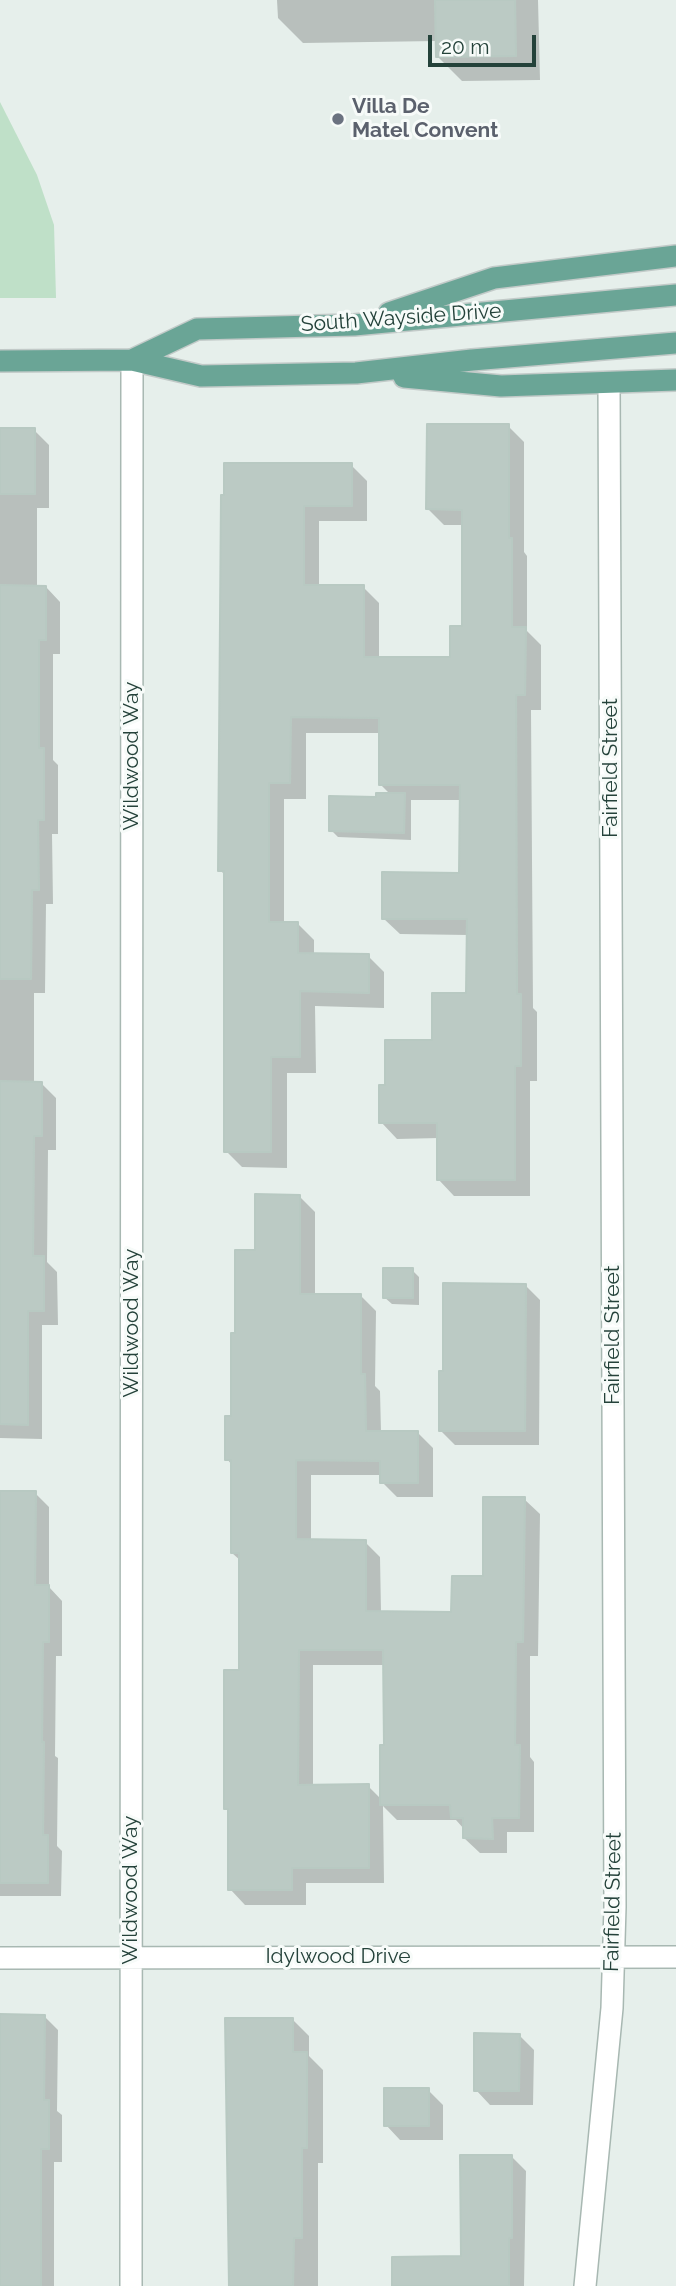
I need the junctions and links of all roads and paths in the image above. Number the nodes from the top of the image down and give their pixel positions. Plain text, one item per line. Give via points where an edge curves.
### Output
1 (676, 256) edge
2 (676, 295) edge
3 (354, 325) junction
4 (676, 343) edge
5 (132, 360) junction
6 (0, 361) edge
7 (356, 373) junction
8 (676, 380) edge
9 (609, 383) junction
10 (131, 1957) junction
11 (676, 1957) edge
12 (0, 1958) edge
13 (612, 1958) junction
14 (131, 2286) edge
15 (586, 2286) edge

1 - 3 main road via 494,278
2 - 3 main road, South Wayside Drive
3 - 5 main road, South Wayside Drive via 197,329
4 - 7 main road, South Wayside Drive
5 - 6 main road, South Wayside Drive
5 - 7 main road, South Wayside Drive via 201,376
5 - 10 street, Wildwood Way
7 - 9 main road via 501,386
8 - 9 main road
9 - 13 street, Fairfield Street
10 - 12 street, Idylwood Drive
10 - 13 street, Idylwood Drive
10 - 14 street, Wildwood Way
11 - 13 street, Idylwood Drive
13 - 15 street, Fairfield Street

